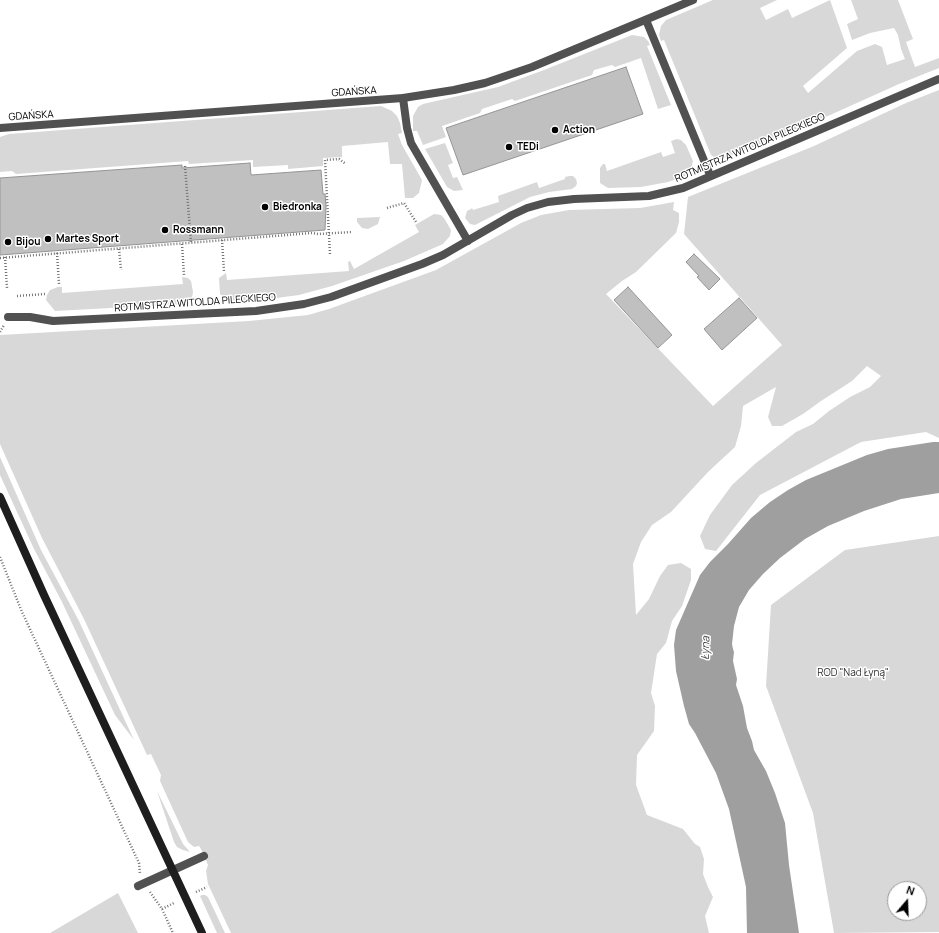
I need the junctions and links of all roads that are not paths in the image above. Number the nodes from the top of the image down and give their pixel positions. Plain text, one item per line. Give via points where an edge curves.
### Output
1 (693, 0) edge
2 (646, 20) junction
3 (939, 78) edge
4 (403, 98) junction
5 (0, 128) edge
6 (710, 176) junction
7 (468, 241) junction
8 (8, 317) dead end
9 (0, 498) edge
10 (204, 856) dead end
11 (173, 870) junction
12 (141, 885) road end
13 (202, 933) edge

1 - 2 street, GDAŃSKA
2 - 4 street, GDAŃSKA via 502,78 454,90
2 - 6 street
3 - 6 street, ROTMISTRZA WITOLDA PILECKIEGO
4 - 5 street, GDAŃSKA
4 - 7 street via 411,143
6 - 7 street, ROTMISTRZA WITOLDA PILECKIEGO via 684,188 649,196 548,202 527,208
7 - 8 street, ROTMISTRZA WITOLDA PILECKIEGO via 436,258 394,275 331,297 287,307 256,311 53,322 30,317
9 - 11 main road
10 - 11 street
11 - 12 street
11 - 13 main road

